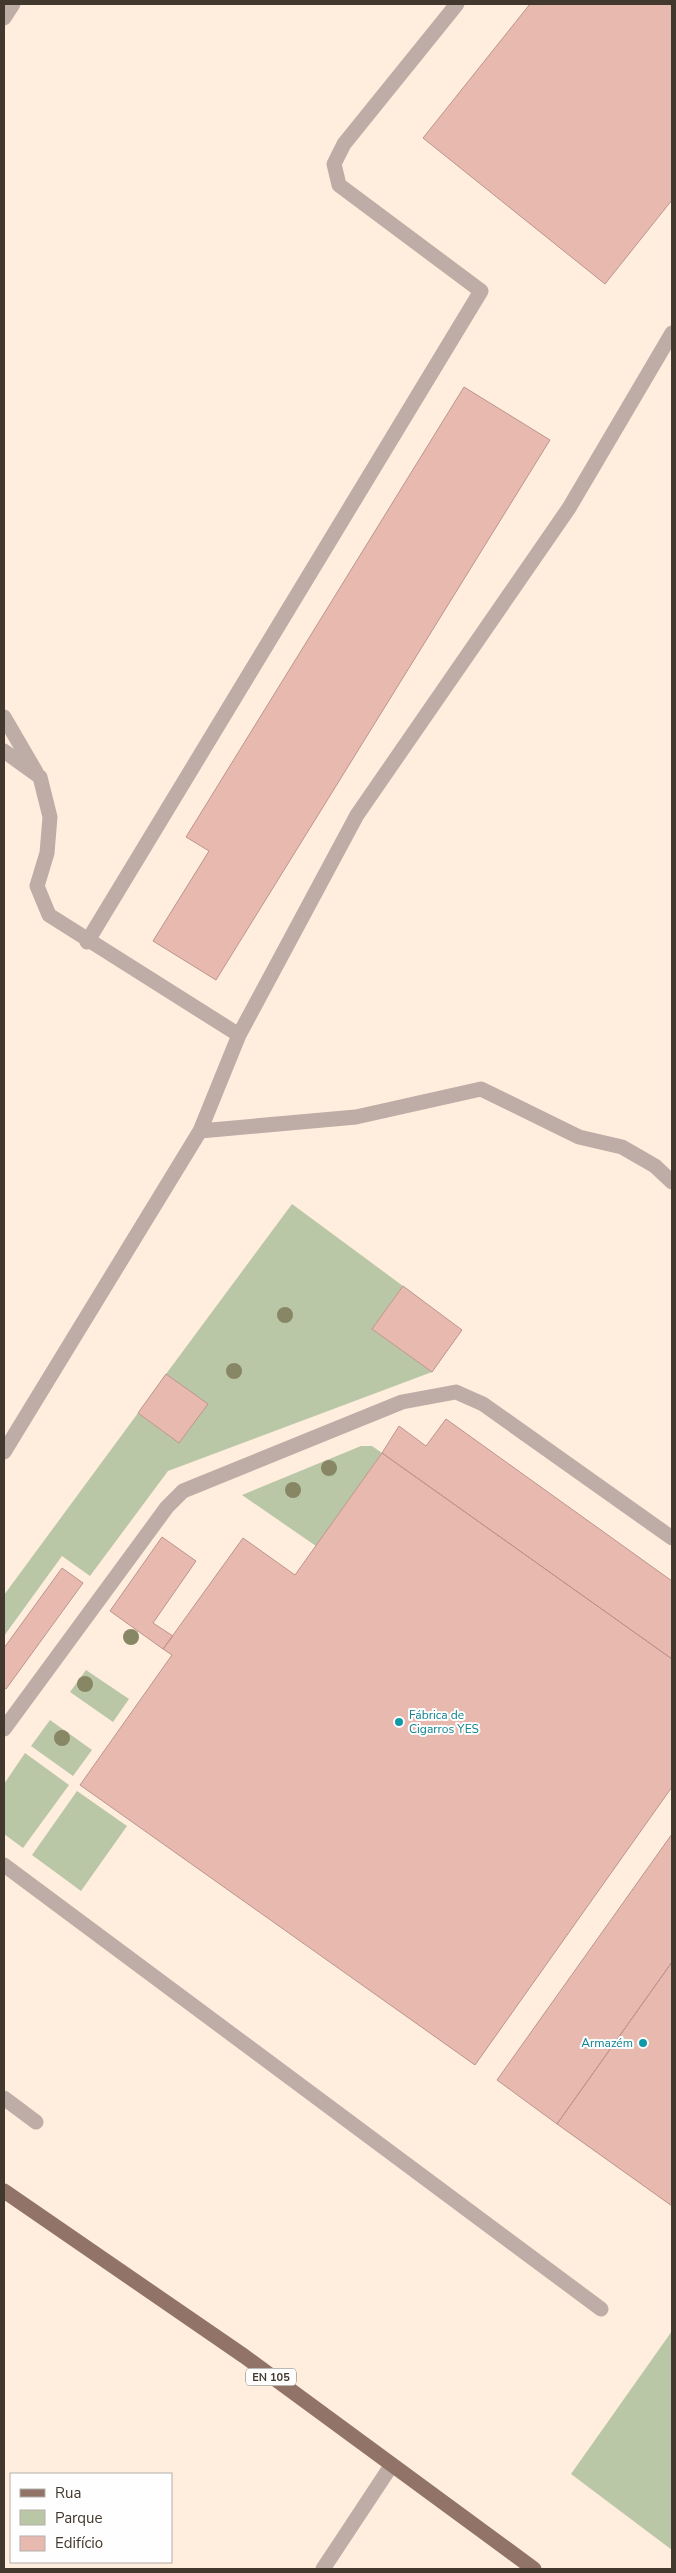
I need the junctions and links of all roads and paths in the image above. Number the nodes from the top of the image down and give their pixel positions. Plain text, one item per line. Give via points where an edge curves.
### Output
1 (13, 4) edge
2 (457, 4) edge
3 (4, 18) edge
4 (672, 333) edge
5 (4, 717) edge
6 (4, 751) edge
7 (40, 777) junction
8 (87, 942) junction
9 (239, 1035) junction
10 (200, 1131) junction
11 (672, 1182) edge
12 (4, 1452) edge
13 (672, 1538) edge
14 (4, 1729) edge
15 (4, 1865) edge
16 (4, 2098) edge
17 (36, 2122) dead end
18 (4, 2191) edge
19 (601, 2309) dead end
20 (391, 2466) junction
21 (323, 2569) edge
22 (534, 2569) edge

1 - 3 street
2 - 8 street via 344,144 334,164 339,185 481,291
4 - 9 street via 569,508 358,815
5 - 7 street
6 - 7 street
7 - 8 street via 50,817 47,852 37,886 49,915
8 - 9 street
9 - 10 street
10 - 11 street via 356,1117 481,1090 579,1137 622,1147 654,1166
10 - 12 street
13 - 14 street via 483,1404 456,1392 402,1402 183,1491 167,1507
15 - 19 street
16 - 17 street
18 - 20 main road, EN 105 via 244,2356
20 - 21 street
20 - 22 main road, EN 105

